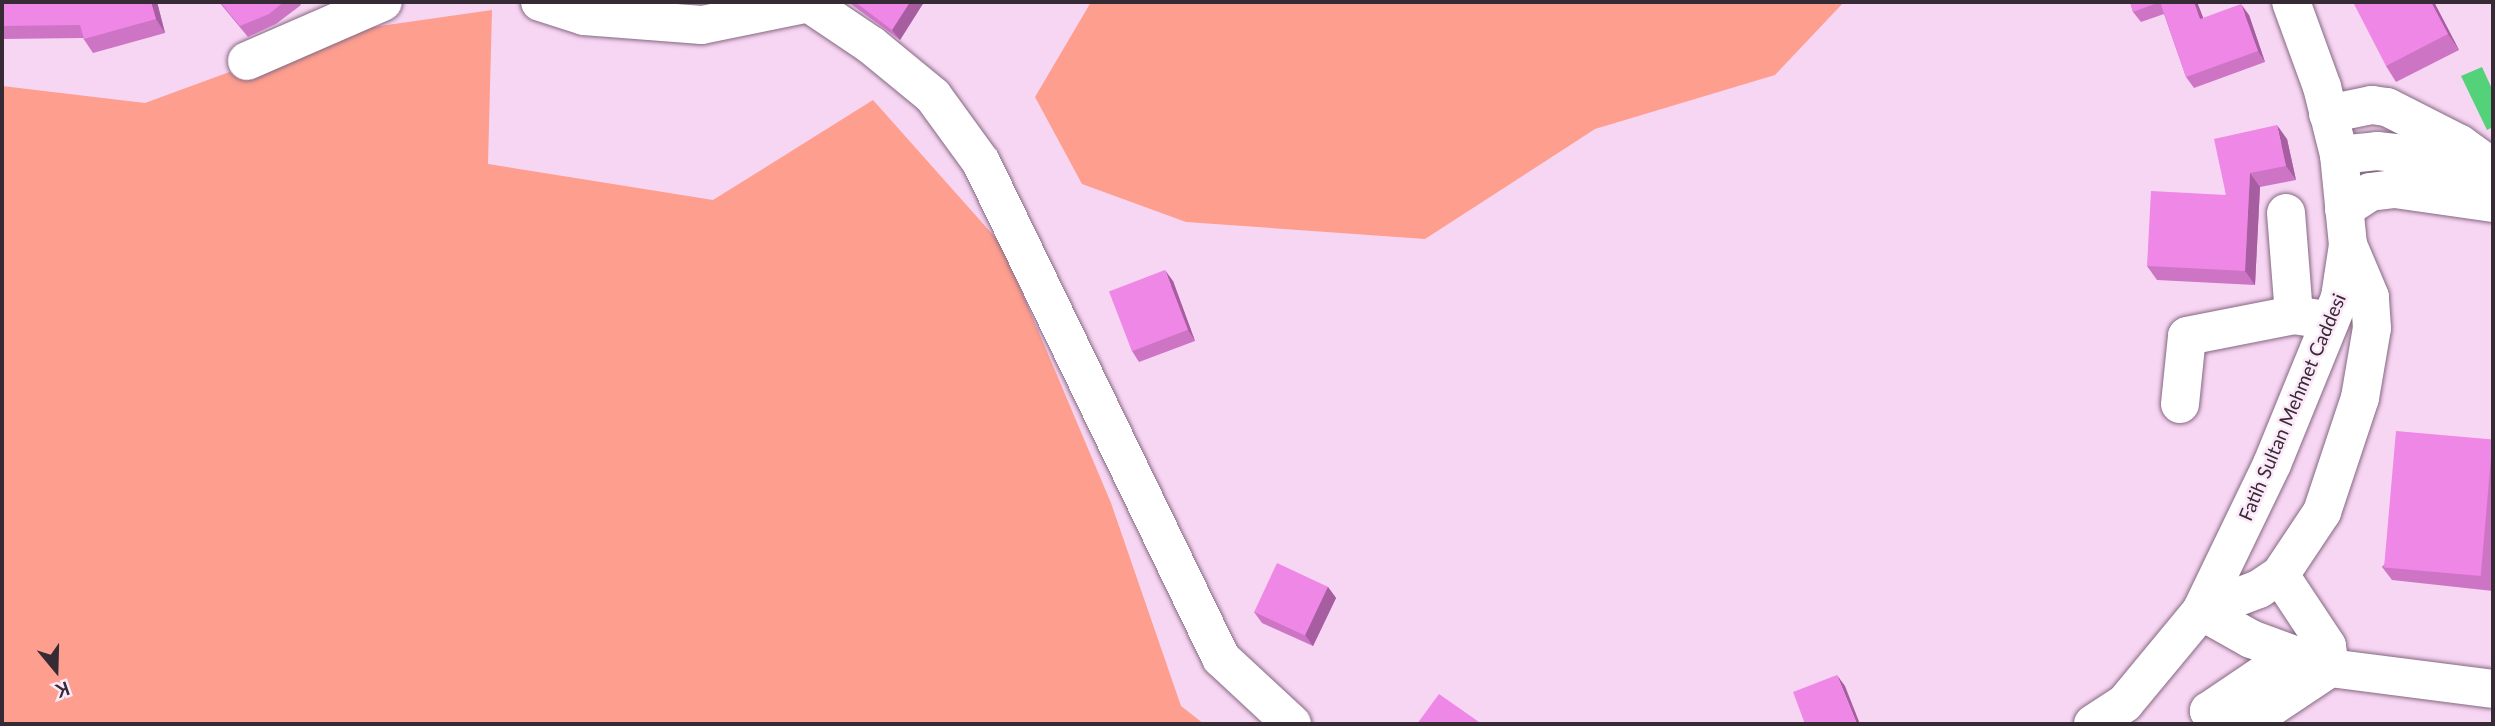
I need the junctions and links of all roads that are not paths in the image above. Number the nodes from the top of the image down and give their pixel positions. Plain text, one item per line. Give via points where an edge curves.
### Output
1 (383, 2) edge
2 (540, 2) edge
3 (808, 2) edge
4 (2291, 2) edge
5 (247, 61) dead end
6 (2328, 114) junction
7 (2339, 155) junction
8 (2493, 168) edge
9 (2493, 183) edge
10 (2493, 202) edge
11 (2286, 213) dead end
12 (2346, 227) junction
13 (2312, 318) junction
14 (2180, 404) dead end
15 (2280, 575) junction
16 (2201, 611) junction
17 (2292, 655) junction
18 (2330, 668) junction
19 (2493, 690) edge
20 (1292, 724) edge
21 (2093, 724) edge
22 (2218, 724) edge
23 (2246, 724) edge

1 - 5 street
2 - 3 street via 584,16 702,25
3 - 20 street via 933,96 981,162 1221,658
4 - 6 street, Fatih Sultan Mehmet Caddesi
6 - 7 street, Fatih Sultan Mehmet Caddesi
6 - 8 street via 2372,105 2387,107 2460,144
7 - 9 street via 2377,151 2432,157
7 - 12 street, Fatih Sultan Mehmet Caddesi
10 - 12 street via 2395,189 2370,192
11 - 13 street
12 - 13 street, Fatih Sultan Mehmet Caddesi via 2340,297
12 - 15 street via 2370,297 2372,328 2360,398 2322,512
13 - 14 street via 2187,336
13 - 16 street, Fatih Sultan Mehmet Caddesi via 2272,464
15 - 16 street via 2259,589
15 - 18 street via 2328,646
16 - 17 street
16 - 21 street, Fatih Sultan Mehmet Caddesi via 2125,703
17 - 18 street
17 - 22 street via 2209,711
18 - 19 street
18 - 23 street

